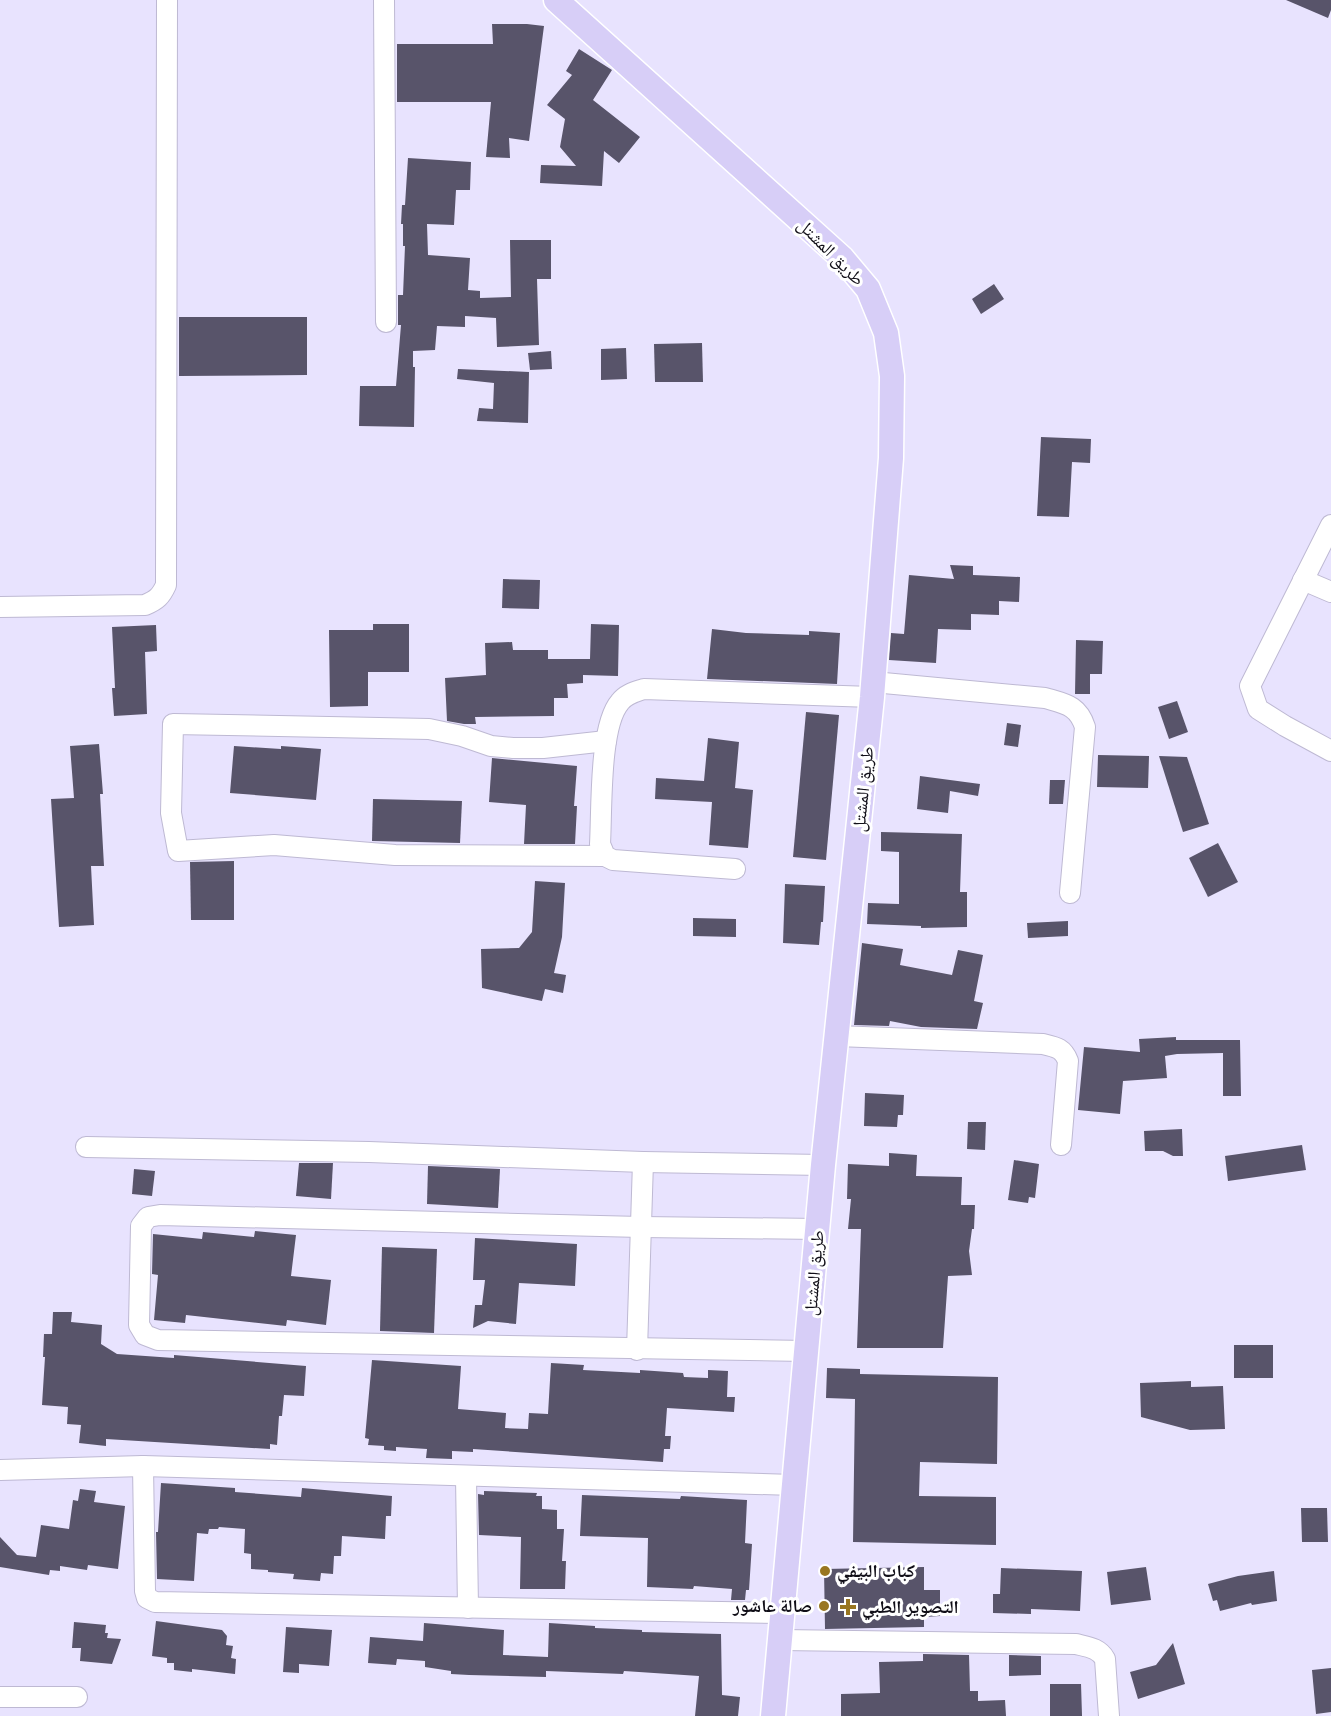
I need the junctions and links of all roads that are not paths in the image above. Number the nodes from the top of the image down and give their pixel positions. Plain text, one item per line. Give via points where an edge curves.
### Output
1 (167, 0) edge
2 (384, 0) edge
3 (556, 0) edge
4 (386, 322) dead end
5 (1331, 525) edge
6 (1304, 580) junction
7 (1331, 592) edge
8 (0, 606) edge
9 (873, 690) junction
10 (606, 741) junction
11 (1331, 751) edge
12 (605, 856) junction
13 (735, 869) dead end
14 (1070, 893) dead end
15 (837, 1036) junction
16 (1061, 1145) dead end
17 (86, 1147) dead end
18 (643, 1162) junction
19 (824, 1165) junction
20 (641, 1227) junction
21 (818, 1229) junction
22 (637, 1350) junction
23 (806, 1352) junction
24 (143, 1466) junction
25 (0, 1470) edge
26 (466, 1477) junction
27 (794, 1485) junction
28 (468, 1608) junction
29 (783, 1613) junction
30 (781, 1640) junction
31 (0, 1696) edge
32 (76, 1697) dead end
33 (773, 1716) edge
34 (1109, 1716) edge

1 - 8 street via 166,585 156,601 145,605
2 - 4 street
3 - 9 main road, طريق المشتل via 842,258 868,289 886,333 892,376 891,458
5 - 6 street
6 - 7 street
6 - 11 street via 1250,686 1258,709
9 - 10 street via 644,689 621,700 612,712
9 - 14 street via 1045,698 1072,706 1082,716 1085,727
9 - 15 main road, طريق المشتل
10 - 12 street via 600,844
10 - 12 street via 513,748 429,729 173,724 171,813 178,851 274,845 395,855
12 - 13 street via 614,860
15 - 16 street via 1043,1044 1059,1048 1068,1061
15 - 19 main road, طريق المشتل
17 - 18 street
18 - 19 street
18 - 20 street
19 - 21 main road, طريق المشتل
20 - 21 street
20 - 22 street
20 - 22 street via 160,1215 148,1217 141,1226 139,1325 145,1335 158,1340
21 - 23 main road, طريق المشتل
22 - 23 street
23 - 27 main road, طريق المشتل
24 - 25 street
24 - 26 street
24 - 28 street via 145,1591 147,1598 155,1602
26 - 27 street
26 - 28 street
27 - 29 main road, طريق المشتل
28 - 29 street
29 - 30 main road, طريق المشتل
30 - 33 main road, طريق المشتل
30 - 34 street via 1076,1644 1093,1648 1105,1659
31 - 32 street

